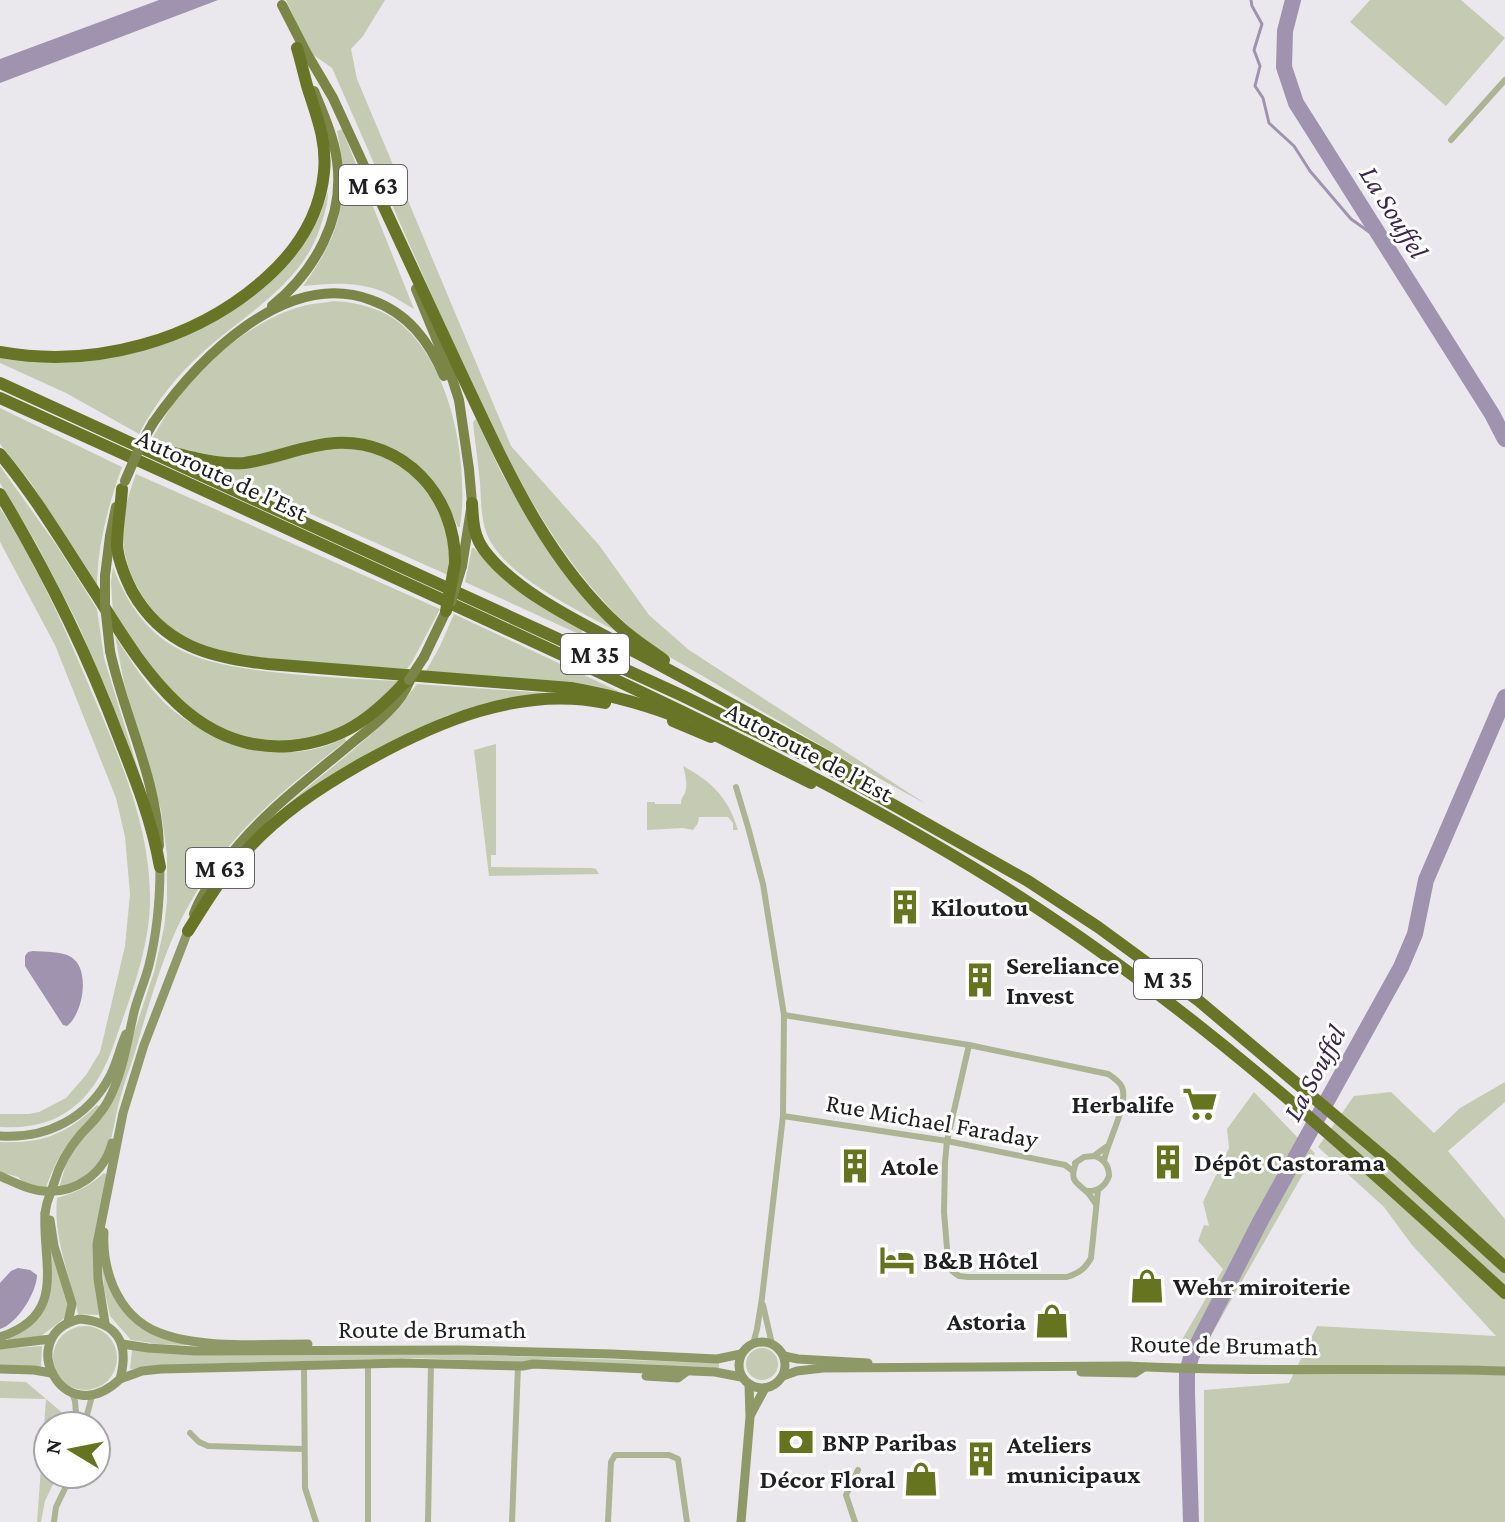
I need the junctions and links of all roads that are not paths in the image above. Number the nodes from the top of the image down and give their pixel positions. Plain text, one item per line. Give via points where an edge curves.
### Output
1 (282, 3) edge
2 (297, 48) junction
3 (1505, 80) edge
4 (1451, 140) dead end
5 (371, 179) junction
6 (252, 323) junction
7 (0, 352) edge
8 (0, 383) edge
9 (0, 398) edge
10 (464, 436) junction
11 (150, 451) junction
12 (0, 454) edge
13 (123, 485) junction
14 (0, 494) edge
15 (472, 503) junction
16 (459, 565) junction
17 (446, 611) joint
18 (409, 680) joint
19 (394, 699) junction
20 (723, 699) junction
21 (730, 744) junction
22 (736, 787) dead end
23 (854, 800) junction
24 (160, 867) junction
25 (1028, 881) junction
26 (188, 931) junction
27 (134, 1012) junction
28 (784, 1015) junction
29 (969, 1045) junction
30 (123, 1113) junction
31 (783, 1116) junction
32 (0, 1136) edge
33 (947, 1141) junction
34 (1106, 1147) junction
35 (1094, 1156) junction
36 (1104, 1161) junction
37 (114, 1162) junction
38 (1076, 1163) junction
39 (1065, 1165) junction
40 (1073, 1171) junction
41 (0, 1176) edge
42 (1098, 1190) junction
43 (1086, 1191) junction
44 (1096, 1204) junction
45 (48, 1213) junction
46 (1505, 1267) edge
47 (1505, 1293) edge
48 (762, 1298) junction
49 (68, 1322) junction
50 (105, 1323) junction
51 (0, 1337) edge
52 (51, 1339) junction
53 (122, 1344) junction
54 (753, 1344) junction
55 (772, 1344) junction
56 (0, 1345) edge
57 (342, 1350) junction
58 (741, 1354) junction
59 (784, 1356) junction
60 (431, 1363) junction
61 (368, 1364) junction
62 (304, 1366) junction
63 (521, 1366) junction
64 (943, 1368) junction
65 (0, 1369) edge
66 (1505, 1371) edge
67 (51, 1373) junction
68 (783, 1376) junction
69 (120, 1379) junction
70 (745, 1380) junction
71 (765, 1388) junction
72 (72, 1393) junction
73 (92, 1396) junction
74 (76, 1410) edge
75 (88, 1410) edge
76 (750, 1417) junction
77 (190, 1433) dead end
78 (304, 1449) junction
79 (858, 1470) dead end
80 (64, 1490) edge
81 (54, 1522) edge
82 (316, 1522) edge
83 (368, 1522) edge
84 (428, 1522) edge
85 (512, 1522) edge
86 (608, 1522) edge
87 (687, 1522) edge
88 (741, 1522) edge
89 (855, 1522) edge

1 - 2 main road, M 63
1 - 5 main road, M 63
2 - 6 main road, M 63 via 337,160 337,202 326,239 309,267
2 - 7 highway via 322,132 324,174 314,215 280,266 237,302 169,337 78,356
3 - 4 street
5 - 10 main road, M 63 via 450,372
5 - 20 highway via 498,451 550,543 588,595 623,630
6 - 10 main road via 280,307 323,295 364,297 394,310 429,344
6 - 13 main road, M 63, bridge via 178,389 153,423
8 - 11 highway, Autoroute de l’Est / M 35
9 - 23 highway, Autoroute de l’Est / M 35 via 628,685
10 - 15 main road, M 63
11 - 16 highway via 169,450 224,463 334,443 388,453 433,489 449,519
11 - 25 highway, Autoroute de l’Est / M 35 via 779,742
12 - 19 highway via 143,666 175,702 204,724 269,746 302,745 356,726
13 - 21 highway via 117,545 131,588 162,629 206,653 268,664 600,693 669,714
13 - 24 main road, M 63, bridge via 110,536 105,605 110,651 157,816
14 - 24 highway via 91,669 149,818
15 - 16 main road, M 63
15 - 20 highway via 480,543 516,581
16 - 17 highway, bridge
17 - 18 main road, bridge
18 - 19 highway
19 - 26 main road, M 63 via 375,724 266,814 236,846 203,895
20 - 25 highway via 830,758
21 - 23 highway
21 - 26 highway via 668,719 593,700 513,703 463,717 396,745 296,805 244,853
22 - 28 street via 763,884
23 - 47 highway, Autoroute de l’Est / M 35 via 1004,887 1189,1017
24 - 27 main road, M 63 via 156,933
25 - 46 highway, Autoroute de l’Est / M 35 via 1188,993 1302,1086
26 - 30 main road, M 63
27 - 32 main road via 111,1074 84,1109 44,1132
27 - 45 main road, M 63, bridge via 112,1093 72,1146 55,1180
28 - 29 street
28 - 31 street
29 - 33 street
29 - 34 street via 1108,1074 1118,1081 1124,1098
30 - 37 main road, M 63
30 - 41 main road via 106,1160 84,1182 44,1192
31 - 33 street, Rue Michael Faraday
31 - 48 street
33 - 39 street, Rue Michael Faraday
33 - 44 street via 946,1244 952,1271 959,1276 1077,1273 1091,1258
34 - 35 street
34 - 36 street
35 - 36 street
35 - 38 street
36 - 42 street via 1109,1176
37 - 50 main road, M 63 via 97,1244
37 - 57 main road via 105,1256 114,1288 132,1315 179,1338 328,1344
38 - 39 street
38 - 40 street
39 - 40 street, Rue Michael Faraday
40 - 43 street
42 - 43 street
42 - 44 street
43 - 44 street
45 - 49 main road via 72,1304
45 - 51 main road via 44,1300 27,1323
48 - 54 street
48 - 55 street
49 - 50 main road
49 - 52 main road
50 - 53 main road
52 - 56 main road
52 - 67 main road
53 - 57 main road, Route de Brumath via 186,1351
53 - 69 main road
54 - 55 main road
54 - 58 main road
55 - 59 main road
57 - 58 main road, Route de Brumath via 717,1359
58 - 70 main road via 738,1368
59 - 64 main road, Route de Brumath
59 - 68 main road
60 - 61 main road, Route de Brumath
60 - 63 main road, Route de Brumath
60 - 84 street
61 - 62 main road, Route de Brumath
61 - 83 street
62 - 69 main road, Route de Brumath via 161,1369
62 - 78 street
63 - 70 main road, Route de Brumath via 678,1378 686,1372 715,1372
63 - 85 street
64 - 66 main road, Route de Brumath
64 - 68 main road, Route de Brumath via 823,1368
65 - 67 main road
67 - 72 main road
68 - 71 main road
69 - 73 main road
70 - 71 main road
70 - 76 main road
71 - 76 main road
72 - 73 main road
72 - 74 street
73 - 75 street
76 - 88 main road
77 - 78 street via 208,1446
78 - 82 street via 305,1488
79 - 89 street via 846,1495
80 - 81 street
86 - 87 street via 615,1455 678,1459

